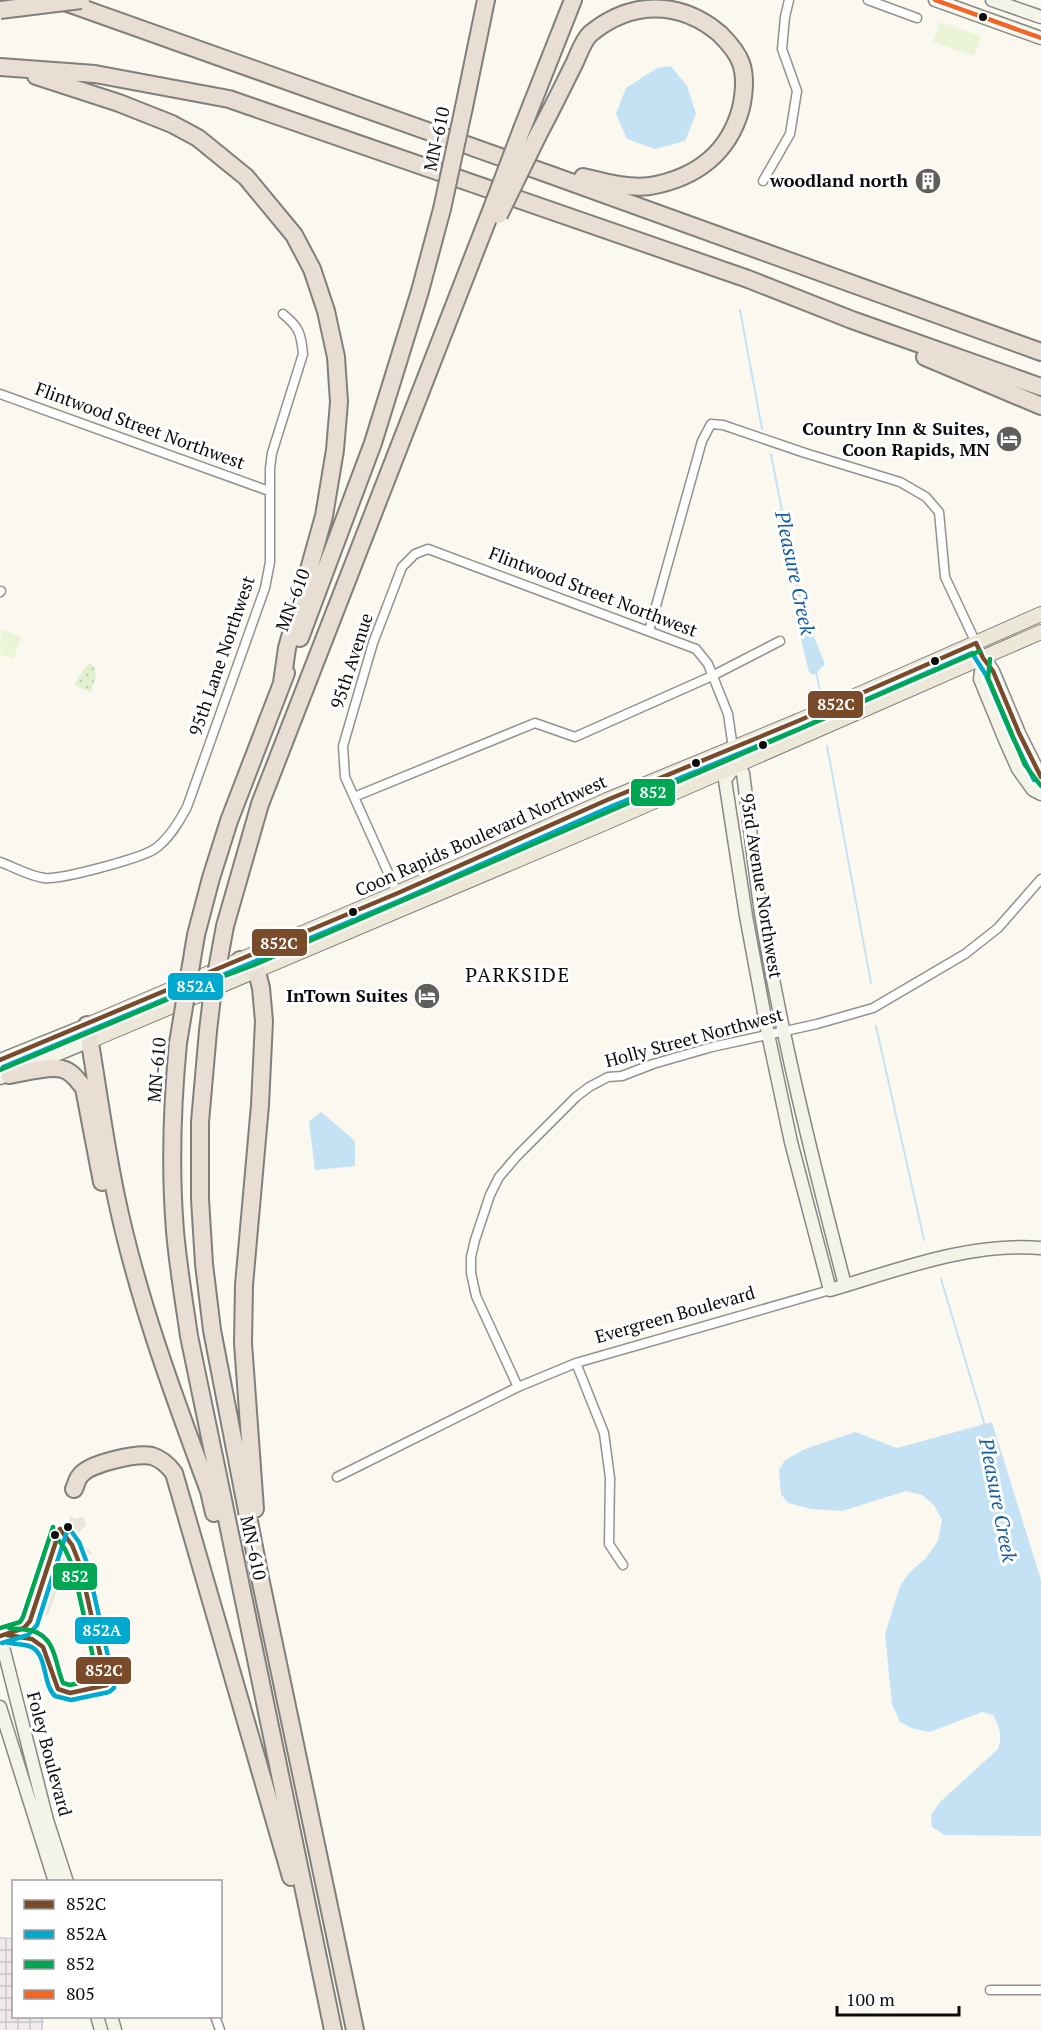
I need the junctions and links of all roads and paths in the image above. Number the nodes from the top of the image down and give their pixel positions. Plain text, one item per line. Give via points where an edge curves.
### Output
1 (58, 0) edge
2 (81, 0) edge
3 (486, 0) edge
4 (789, 0) edge
5 (868, 0) edge
6 (935, 0) edge
7 (992, 0) edge
8 (573, 2) edge
9 (1011, 3) edge
10 (0, 10) edge
11 (1041, 17) edge
12 (917, 18) dead end
13 (1041, 38) edge
14 (5, 67) edge
15 (466, 145) junction
16 (763, 181) dead end
17 (493, 217) junction
18 (283, 314) dead end
19 (852, 321) junction
20 (1005, 339) junction
21 (1041, 344) edge
22 (1041, 352) edge
23 (1041, 387) edge
24 (0, 394) edge
25 (1041, 406) edge
26 (269, 491) junction
27 (428, 549) joint
28 (1041, 614) edge
29 (649, 631) junction
30 (1041, 632) edge
31 (780, 641) dead end
32 (976, 643) junction
33 (983, 658) junction
34 (712, 676) junction
35 (282, 683) junction
36 (733, 748) junction
37 (735, 766) junction
38 (1041, 777) edge
39 (1041, 794) edge
40 (354, 797) junction
41 (0, 862) edge
42 (1041, 879) edge
43 (398, 893) junction
44 (404, 908) junction
45 (240, 960) junction
46 (257, 972) junction
47 (784, 1031) junction
48 (88, 1033) junction
49 (768, 1034) junction
50 (3, 1071) edge
51 (1041, 1248) edge
52 (845, 1285) junction
53 (830, 1290) junction
54 (161, 1362) junction
55 (576, 1363) junction
56 (518, 1387) junction
57 (337, 1477) dead end
58 (74, 1489) dead end
59 (623, 1565) dead end
60 (259, 1573) junction
61 (239, 1579) junction
62 (0, 1636) edge
63 (0, 1707) edge
64 (41, 1821) junction
65 (296, 1875) junction
66 (55, 1880) edge
67 (68, 1880) edge
68 (990, 1990) dead end
69 (1041, 1990) edge
70 (331, 2023) edge
71 (354, 2030) edge

1 - 15 highway
2 - 10 highway, bridge
3 - 35 highway, MN-610, bridge via 442,209 417,303 374,443
4 - 16 street via 782,49 797,91 790,134
5 - 12 street
6 - 13 street
7 - 9 street
8 - 17 highway, bridge via 522,129
9 - 11 street
14 - 19 highway via 95,74 229,99 748,279
14 - 35 highway via 119,103 198,138 246,177 294,235 312,269 336,357 339,402 324,516 287,648
15 - 17 highway, bridge via 581,177 621,186 649,186 684,177 719,153 731,136 745,93 741,63 712,24 687,8 666,2 638,3 614,13 588,36 538,135
15 - 20 highway
17 - 60 highway, MN-610, bridge via 470,261 260,804 225,926 212,997 200,1122 204,1264 212,1330
18 - 26 street, 95th Lane Northwest via 297,326 303,354 273,453
19 - 23 highway
19 - 25 highway via 877,338
20 - 21 highway
20 - 22 highway
24 - 26 street, Flintwood Street Northwest
26 - 41 street, 95th Lane Northwest via 270,562 265,588 187,807 173,830 153,850 136,857 55,878 39,877
27 - 29 street, Flintwood Street Northwest
27 - 40 street, 95th Avenue via 415,554 402,567 373,643 343,746 345,777
28 - 32 main road, Coon Rapids Boulevard Northwest
29 - 32 street via 702,441 711,424 900,482 926,497 939,512 945,577
29 - 34 street, Flintwood Street Northwest via 696,649
30 - 33 main road, Coon Rapids Boulevard Northwest
31 - 34 street
32 - 33 street
32 - 36 main road, Coon Rapids Boulevard Northwest
33 - 37 main road, Coon Rapids Boulevard Northwest
33 - 38 street via 993,671
33 - 39 street via 980,679 1005,740 1018,769 1033,790
34 - 36 street, Flintwood Street Northwest via 728,714
34 - 40 street via 575,737 535,723
35 - 61 highway, MN-610, bridge via 229,821 196,935 178,1043 172,1132 175,1232 189,1336
36 - 37 street, Flintwood Street Northwest
36 - 43 main road, Coon Rapids Boulevard Northwest
37 - 44 main road, Coon Rapids Boulevard Northwest
37 - 47 street, 93rd Avenue Northwest via 743,773 761,913
37 - 49 street, 93rd Avenue Northwest via 725,780
40 - 43 street, 95th Avenue
42 - 47 street, Holly Street Northwest via 998,928 919,982 873,1008
43 - 44 street, 95th Avenue
43 - 45 main road, Coon Rapids Boulevard Northwest
44 - 46 main road, Coon Rapids Boulevard Northwest
45 - 46 highway
45 - 48 main road, Coon Rapids Boulevard Northwest
46 - 48 main road, Coon Rapids Boulevard Northwest
46 - 60 highway via 264,1021 243,1343
47 - 49 street, Holly Street Northwest
47 - 52 street, 93rd Avenue Northwest via 814,1170
48 - 50 street, Coon Rapids Boulevard Northwest
48 - 54 highway via 116,1197
49 - 53 street, 93rd Avenue Northwest via 791,1142
49 - 56 street, Holly Street Northwest via 608,1077 589,1087 499,1177 475,1240 472,1283
50 - 54 highway via 62,1068 84,1088 122,1268
51 - 52 street, Evergreen Boulevard via 1005,1247 955,1254
52 - 53 street, Evergreen Boulevard
53 - 55 street, Evergreen Boulevard
54 - 61 highway
55 - 56 street, Evergreen Boulevard
55 - 59 street via 604,1433 610,1478 609,1544
56 - 57 street, Evergreen Boulevard
58 - 65 highway via 86,1470 135,1456 162,1460 174,1473
60 - 71 highway, MN-610
61 - 65 highway, MN-610
62 - 64 street, Foley Boulevard
63 - 64 street, Foley Boulevard via 9,1741
64 - 66 street, Foley Boulevard
64 - 67 street, Foley Boulevard
65 - 70 highway, MN-610
68 - 69 street

